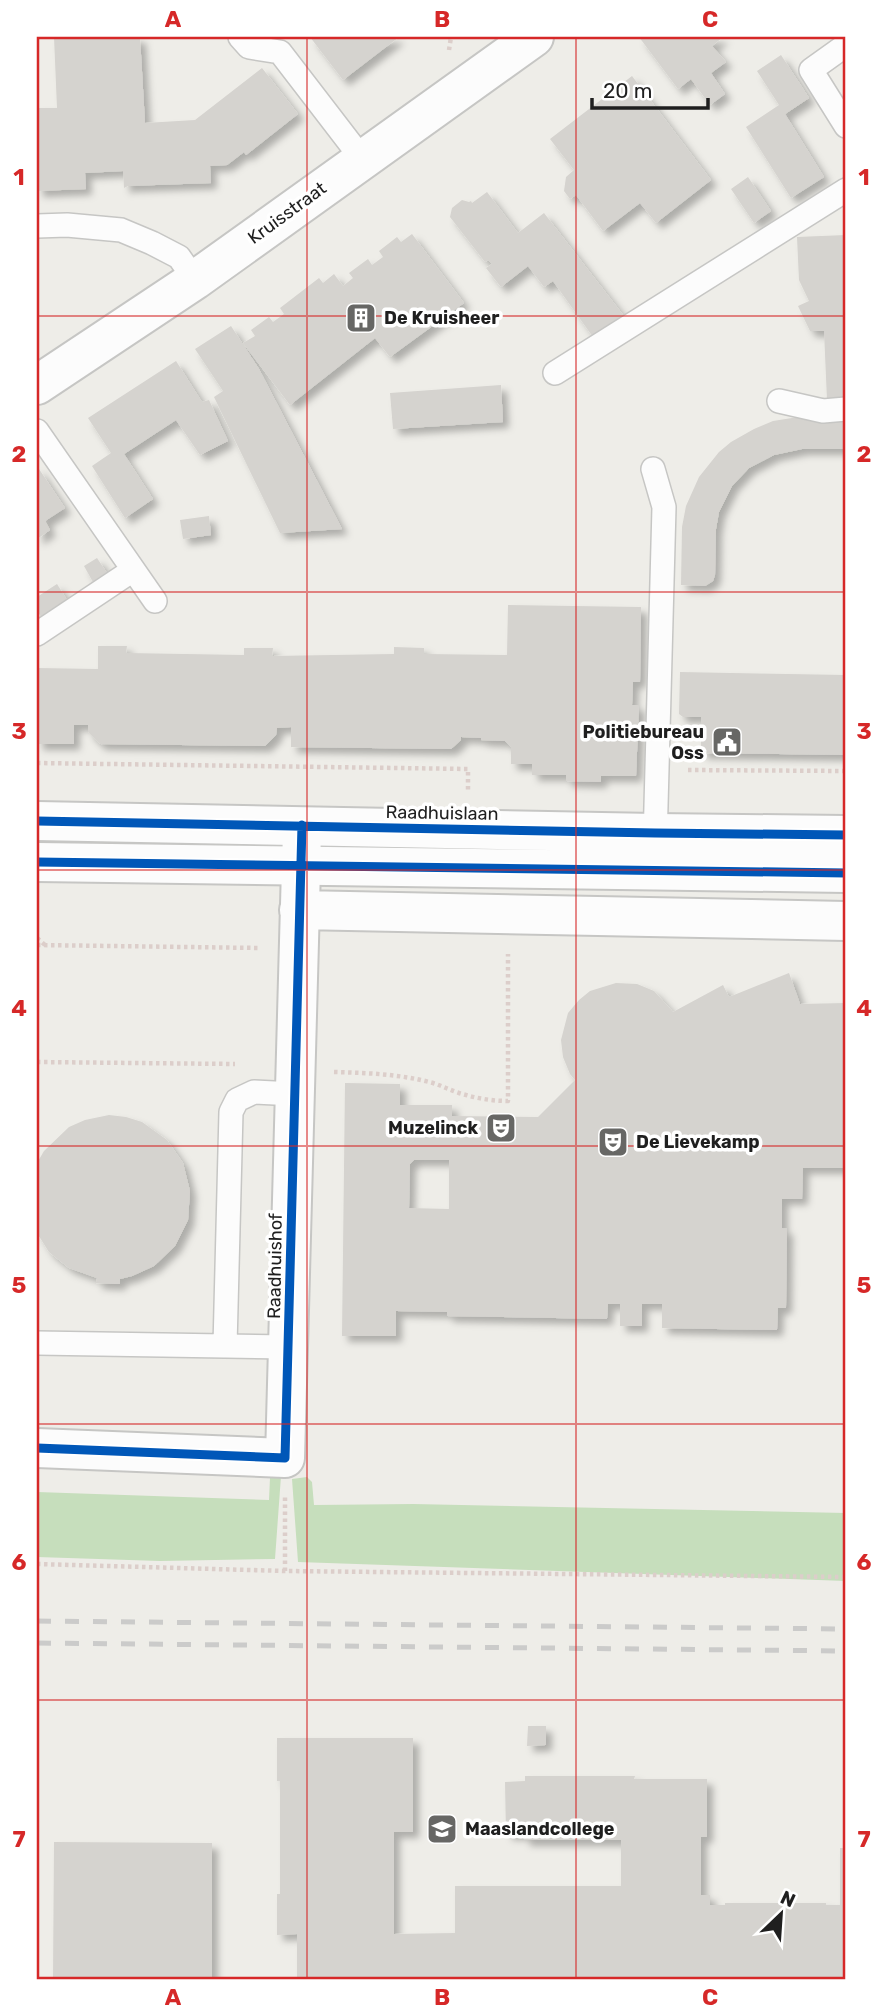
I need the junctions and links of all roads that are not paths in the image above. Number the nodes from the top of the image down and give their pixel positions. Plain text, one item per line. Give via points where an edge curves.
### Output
1 (240, 37) edge
2 (526, 39) edge
3 (846, 45) edge
4 (846, 126) edge
5 (363, 159) junction
6 (846, 190) edge
7 (37, 226) edge
8 (195, 280) junction
9 (42, 370) edge
10 (555, 373) dead end
11 (779, 401) dead end
12 (846, 409) edge
13 (37, 431) edge
14 (653, 469) dead end
15 (133, 570) junction
16 (155, 601) dead end
17 (37, 634) edge
18 (37, 821) edge
19 (302, 825) junction
20 (655, 834) junction
21 (846, 835) edge
22 (37, 862) edge
23 (300, 866) junction
24 (654, 871) junction
25 (846, 873) edge
26 (299, 910) junction
27 (846, 921) edge
28 (295, 1077) junction
29 (37, 1343) edge
30 (225, 1346) junction
31 (288, 1347) junction
32 (37, 1448) edge

1 - 5 lane via 249,47 281,52
2 - 5 street, Kruisstraat
3 - 4 lane via 811,69
5 - 8 street, Kruisstraat
6 - 10 lane
7 - 8 lane via 121,230 178,257
8 - 9 street, Kruisstraat
11 - 12 lane via 824,411
13 - 15 lane
14 - 20 lane via 664,507
15 - 16 lane
15 - 17 lane
18 - 19 street, Raadhuislaan
19 - 20 street, Raadhuislaan
19 - 23 street, Raadhuishof
20 - 21 street, Raadhuislaan
20 - 24 lane
22 - 23 street
23 - 24 street
23 - 26 street, Raadhuishof
24 - 25 street
26 - 27 street
26 - 28 street, Raadhuishof
28 - 30 lane via 237,1100 231,1112
28 - 31 street, Raadhuishof
29 - 30 lane
30 - 31 lane
31 - 32 street, Raadhuishof via 285,1458

